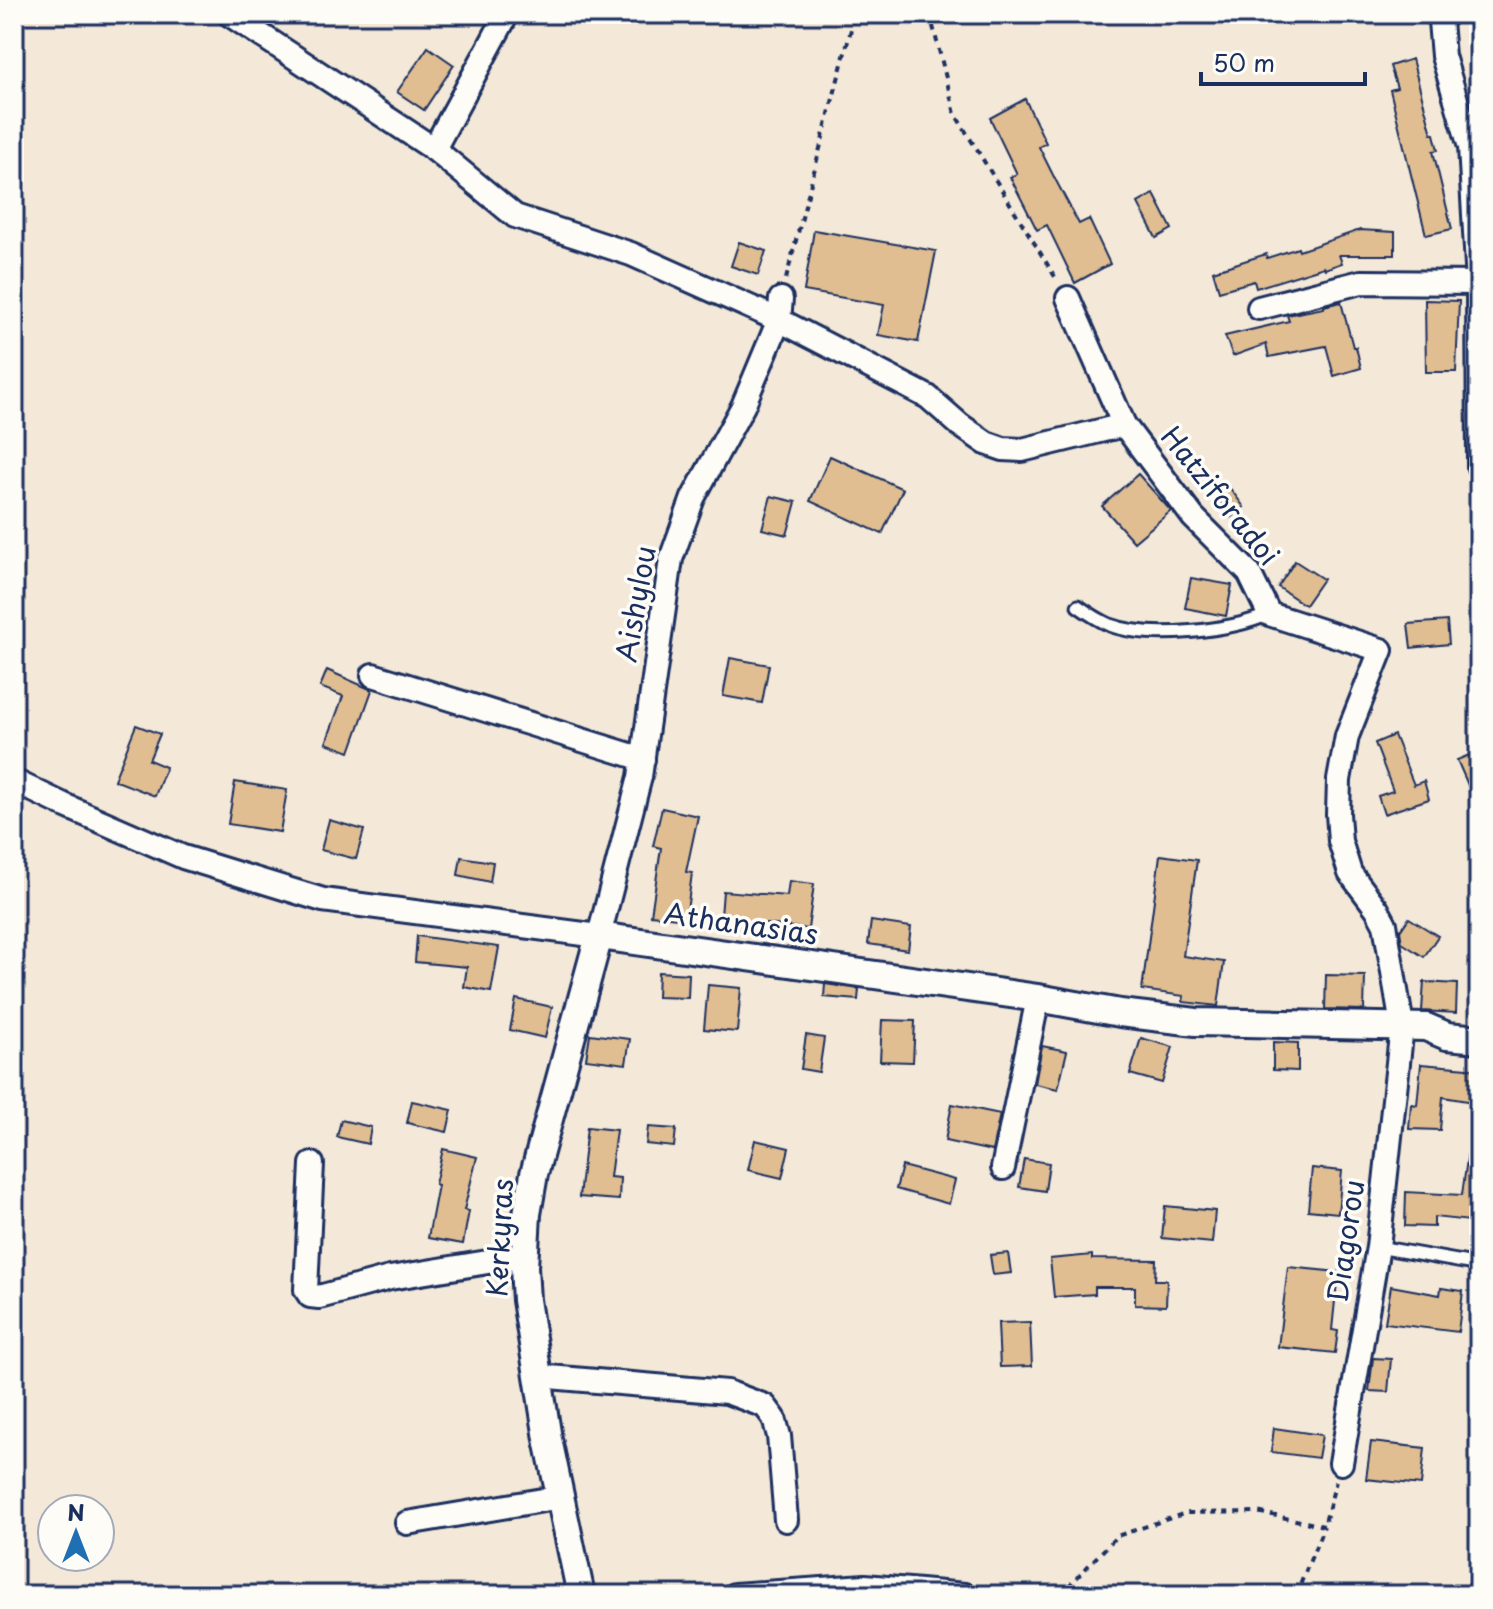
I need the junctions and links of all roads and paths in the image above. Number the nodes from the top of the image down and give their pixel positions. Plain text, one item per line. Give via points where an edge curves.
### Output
1 (229, 14) edge
2 (507, 14) edge
3 (855, 14) edge
4 (930, 14) edge
5 (1447, 14) edge
6 (434, 149) junction
7 (1478, 283) edge
8 (1068, 298) joint
9 (1259, 308) dead end
10 (780, 309) junction
11 (1124, 425) junction
12 (1479, 467) edge
13 (1078, 606) dead end
14 (1269, 614) junction
15 (373, 675) dead end
16 (643, 759) junction
17 (14, 781) edge
18 (599, 936) junction
19 (1038, 998) junction
20 (1402, 1026) junction
21 (1479, 1039) edge
22 (312, 1164) dead end
23 (1003, 1168) dead end
24 (1378, 1247) junction
25 (525, 1256) junction
26 (1474, 1264) dead end
27 (537, 1376) junction
28 (1341, 1463) joint
29 (561, 1497) junction
30 (786, 1520) dead end
31 (407, 1523) dead end
32 (1324, 1526) junction
33 (864, 1590) edge
34 (581, 1595) edge
35 (734, 1595) edge
36 (965, 1595) edge
37 (1060, 1595) edge
38 (1296, 1595) edge

1 - 6 street
2 - 6 street
3 - 10 path
4 - 8 path via 955,114
5 - 7 street via 1440,21 1443,56 1470,147
6 - 10 street via 515,216
7 - 9 street via 1361,282
7 - 12 street
8 - 11 street, Hatziforadoi
10 - 11 street via 928,397 972,434 1003,449 1022,450
10 - 16 street, Aishylou via 743,406 693,498 671,559
11 - 14 street, Hatziforadoi via 1193,517 1249,573
13 - 14 lane via 1111,625 1153,631 1251,622
14 - 20 street via 1381,650 1347,736 1338,814 1350,873 1385,924
15 - 16 street
16 - 18 street, Aishylou
17 - 18 street, Athanasias via 183,857 323,900
18 - 19 street, Athanasias
18 - 25 street, Kerkyras via 534,1174
19 - 20 street, Athanasias via 1196,1022
19 - 23 street
20 - 21 street, Athanasias
20 - 24 street, Diagorou
22 - 25 street via 306,1290 310,1296
24 - 26 lane
24 - 28 street, Diagorou
25 - 27 street, Kerkyras
27 - 29 street, Kerkyras
27 - 30 street via 727,1392 765,1406 779,1436
28 - 32 path
29 - 31 street
29 - 34 street, Kerkyras
32 - 37 path via 1257,1512 1186,1513 1117,1536
32 - 38 path
33 - 35 street
33 - 36 street

